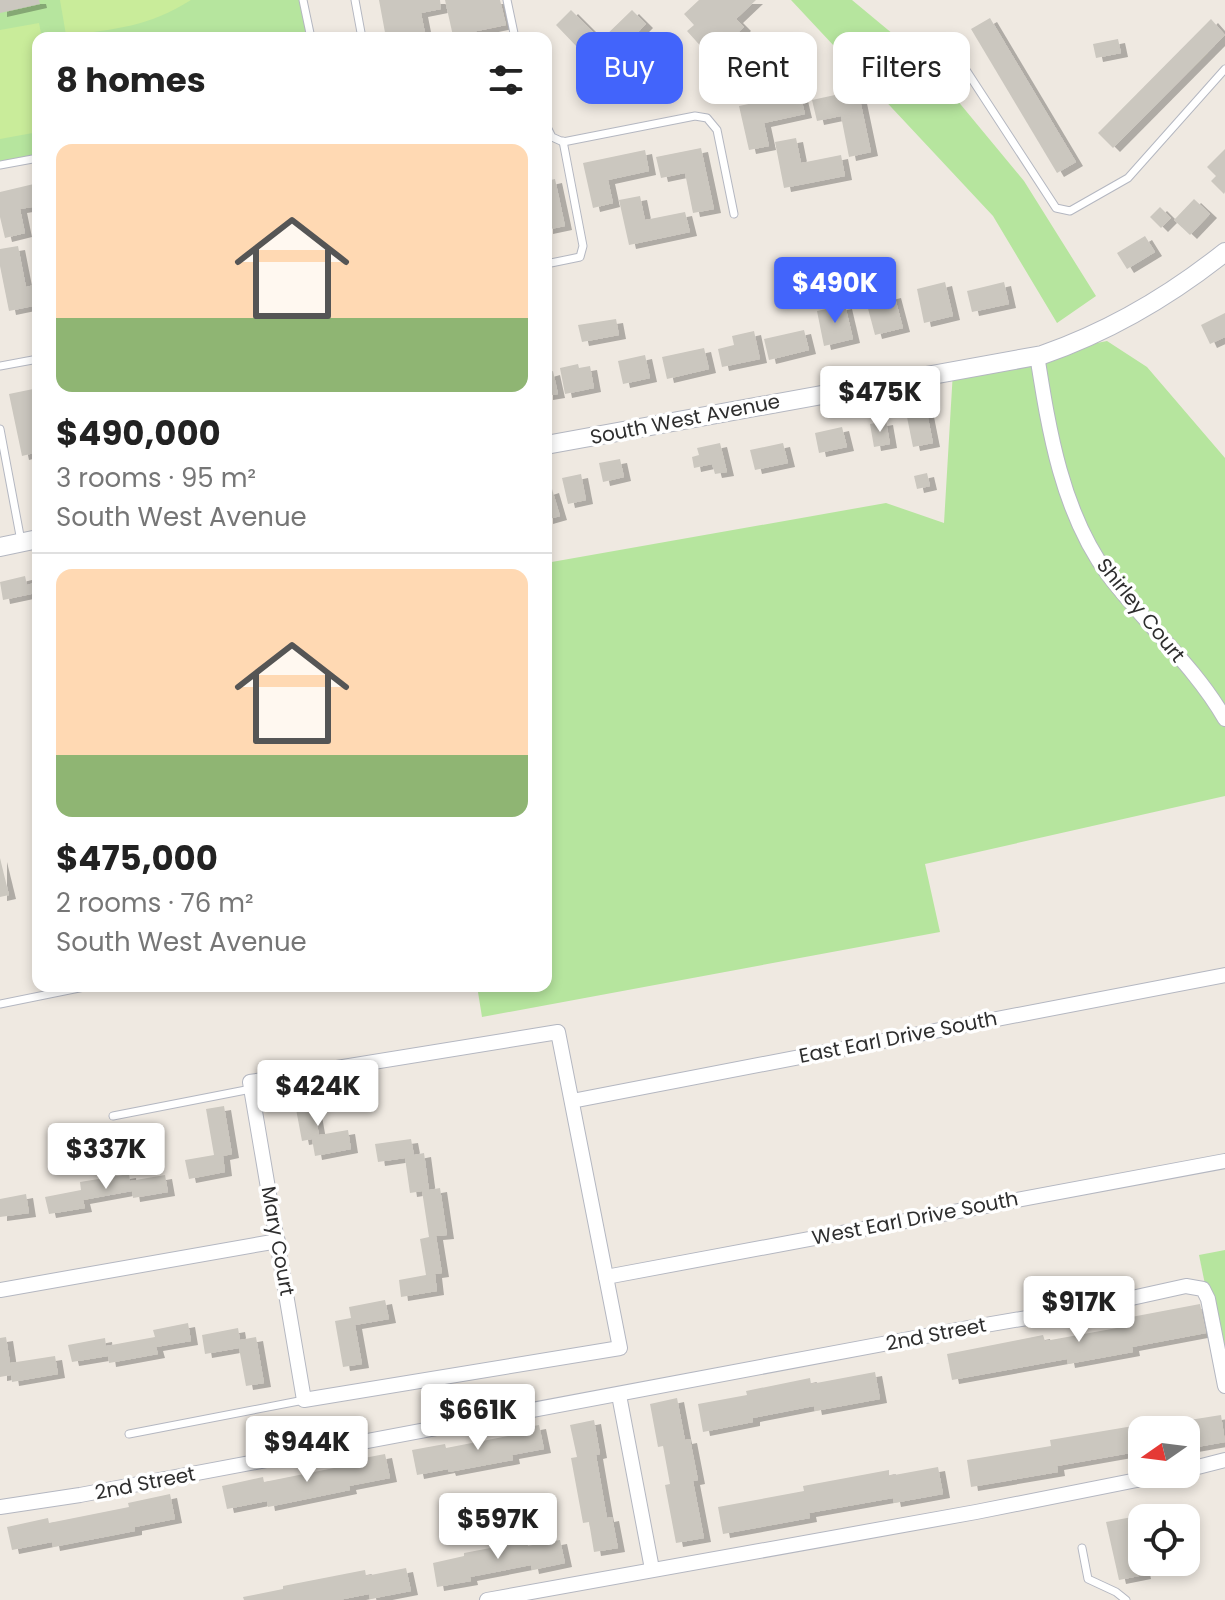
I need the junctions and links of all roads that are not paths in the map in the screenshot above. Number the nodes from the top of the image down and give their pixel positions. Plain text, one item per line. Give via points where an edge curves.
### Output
1 (303, 0) edge
2 (355, 0) edge
3 (507, 0) edge
4 (310, 32) edge
5 (361, 32) edge
6 (514, 32) edge
7 (1225, 69) edge
8 (970, 76) edge
9 (552, 137) edge
10 (563, 141) junction
11 (32, 159) edge
12 (0, 165) edge
13 (734, 214) dead end
14 (1225, 252) edge
15 (552, 263) edge
16 (1037, 355) junction
17 (32, 360) edge
18 (0, 366) edge
19 (0, 429) edge
20 (552, 444) edge
21 (30, 541) edge
22 (0, 547) edge
23 (1225, 719) edge
24 (1225, 975) edge
25 (59, 992) edge
26 (0, 1004) edge
27 (251, 1085) junction
28 (572, 1101) junction
29 (113, 1116) dead end
30 (1225, 1161) edge
31 (278, 1241) junction
32 (606, 1277) junction
33 (0, 1290) edge
34 (1225, 1386) edge
35 (619, 1395) junction
36 (304, 1400) junction
37 (129, 1434) dead end
38 (1225, 1460) edge
39 (1200, 1466) edge
40 (1128, 1482) edge
41 (0, 1507) edge
42 (1082, 1548) dead end
43 (652, 1569) junction
44 (487, 1600) edge
45 (1126, 1600) edge

1 - 4 lane
2 - 5 lane
3 - 6 lane
7 - 8 lane via 1128,178 1070,211 1056,208
9 - 10 lane
10 - 13 lane via 707,118 717,130
10 - 15 lane via 583,246 580,257
11 - 12 lane
14 - 16 street, South West Avenue via 1171,292 1067,346
16 - 20 street, South West Avenue
16 - 23 street, Shirley Court via 1058,464 1081,531 1108,575
17 - 18 lane
19 - 21 lane
21 - 22 street
24 - 28 street, East Earl Drive South
25 - 26 lane
27 - 28 street via 558,1032
27 - 29 lane
27 - 31 street, Mary Court
28 - 32 street
30 - 32 street, West Earl Drive South
31 - 33 street
31 - 36 street, Mary Court
32 - 36 street via 620,1348
34 - 35 street, 2nd Street via 1208,1299 1203,1289 1186,1286
35 - 41 street, 2nd Street
35 - 43 street
36 - 37 lane
38 - 39 street
40 - 43 street
42 - 45 lane via 1088,1579
43 - 44 street

